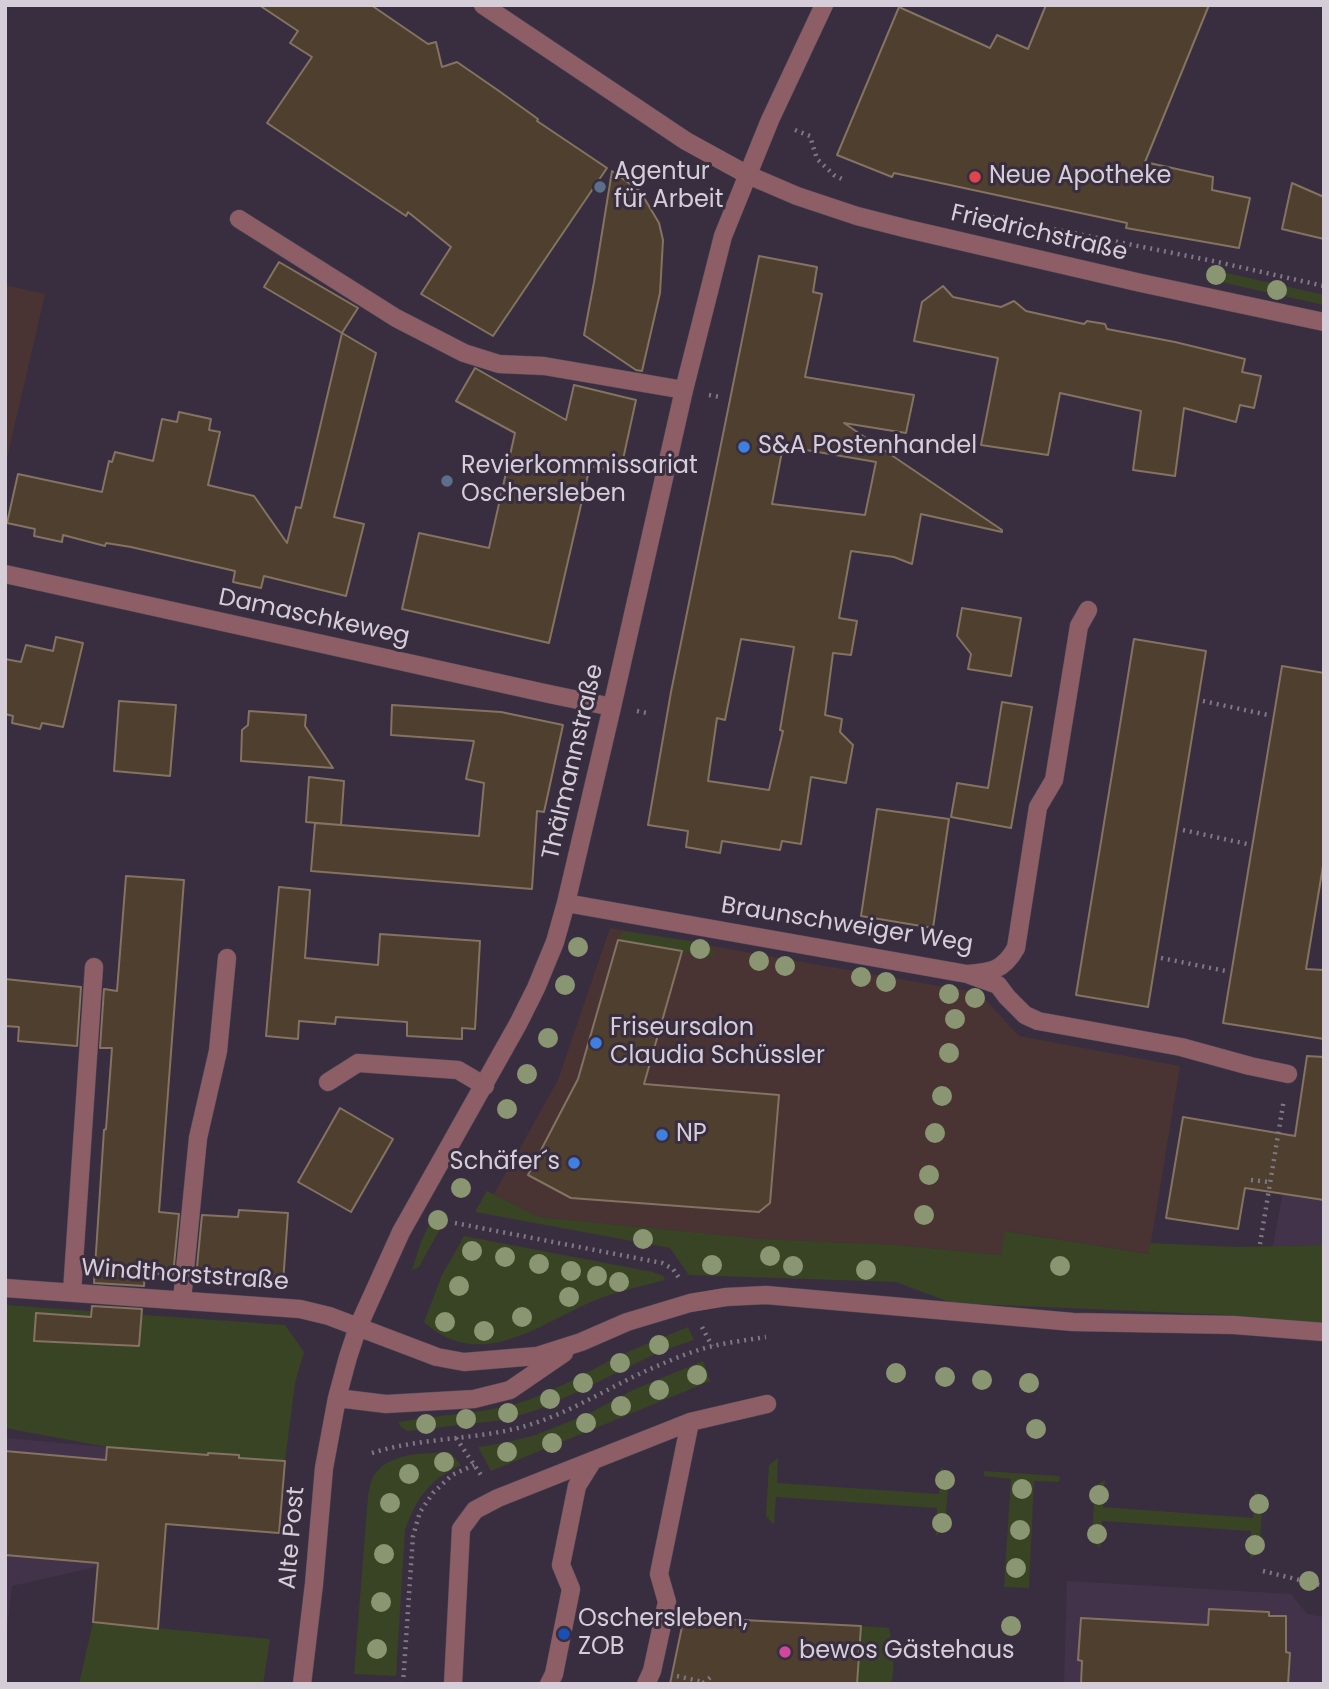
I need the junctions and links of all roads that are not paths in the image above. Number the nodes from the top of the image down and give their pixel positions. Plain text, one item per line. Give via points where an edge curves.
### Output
1 (483, 5) edge
2 (824, 5) edge
3 (748, 175) junction
4 (239, 219) dead end
5 (1324, 322) edge
6 (684, 390) junction
7 (5, 574) edge
8 (1088, 610) dead end
9 (612, 706) junction
10 (566, 903) junction
11 (227, 958) dead end
12 (94, 967) dead end
13 (967, 974) junction
14 (1288, 1074) road end
15 (328, 1082) dead end
16 (485, 1086) junction
17 (5, 1287) edge
18 (72, 1292) junction
19 (182, 1300) junction
20 (358, 1326) junction
21 (1324, 1332) edge
22 (582, 1342) junction
23 (337, 1398) junction
24 (767, 1404) dead end
25 (690, 1422) junction
26 (592, 1462) junction
27 (302, 1684) edge
28 (453, 1684) edge
29 (549, 1684) edge
30 (646, 1684) edge

1 - 3 street, Friedrichstraße via 686,141
2 - 3 street, Thälmannstraße
3 - 5 street, Friedrichstraße via 857,216
3 - 6 street, Thälmannstraße via 723,236
4 - 6 street via 396,318 464,353 499,364 544,366
6 - 9 street, Thälmannstraße
7 - 9 street, Damaschkeweg
8 - 13 street, Braunschweiger Weg via 1079,626 1054,780 1038,807 1016,948 1010,959 992,971
9 - 10 street, Thälmannstraße
10 - 13 street, Braunschweiger Weg
10 - 16 street, Thälmannstraße via 536,988
11 - 19 street via 218,1051 198,1138
12 - 18 street
13 - 14 street via 998,985 1026,1015 1038,1021 1181,1047
15 - 16 street via 358,1063 458,1070
16 - 20 street, Thälmannstraße via 401,1232
17 - 18 street, Windthorststraße
18 - 19 street, Windthorststraße
19 - 20 street, Windthorststraße via 300,1308
20 - 22 street via 437,1357 464,1362 537,1356
20 - 23 street, Alte Post
21 - 22 street via 1073,1322 766,1295 690,1303 627,1322
22 - 23 street via 510,1390 474,1399 386,1404
23 - 27 street, Alte Post via 324,1468
24 - 25 street
25 - 26 street
25 - 30 street via 659,1574 667,1602
26 - 28 street via 498,1498 475,1510 461,1529
26 - 29 street via 577,1486 561,1564 571,1589

